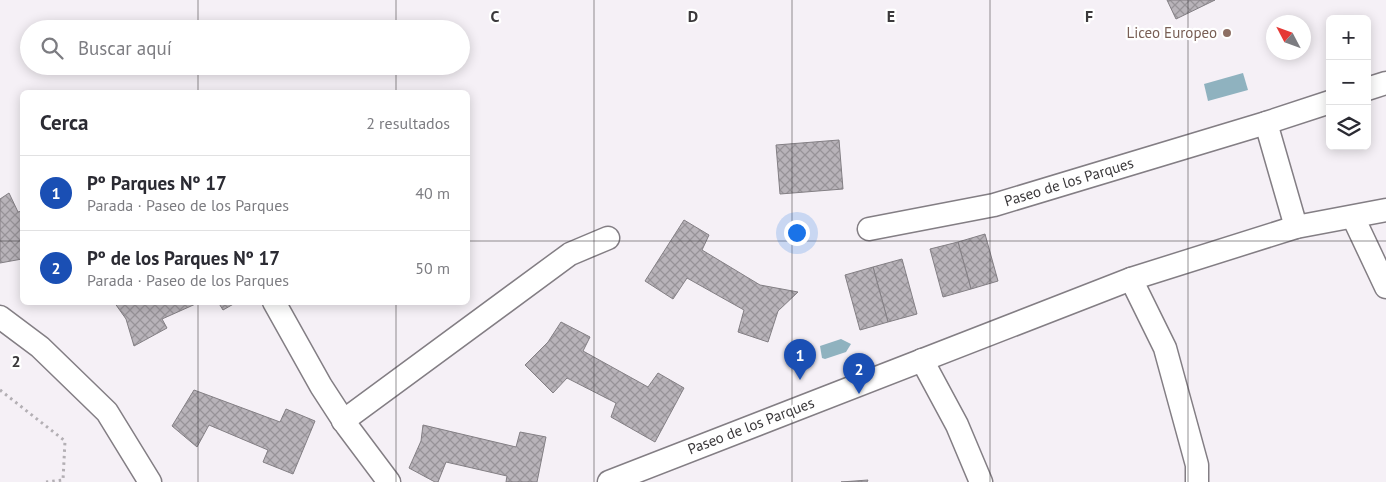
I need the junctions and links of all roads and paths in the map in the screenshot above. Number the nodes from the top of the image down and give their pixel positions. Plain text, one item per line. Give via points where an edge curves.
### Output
1 (1386, 83) edge
2 (1371, 88) edge
3 (1326, 103) edge
4 (1266, 123) junction
5 (1386, 210) edge
6 (1353, 217) junction
7 (1296, 226) junction
8 (869, 229) dead end
9 (608, 238) dead end
10 (1131, 279) junction
11 (1386, 287) edge
12 (276, 305) edge
13 (0, 317) edge
14 (922, 360) junction
15 (0, 390) edge
16 (343, 420) junction
17 (46, 482) edge
18 (150, 482) edge
19 (389, 482) edge
20 (609, 482) edge
21 (982, 482) edge
22 (1197, 482) edge

1 - 2 street
3 - 4 street, Paseo de los Parques
4 - 7 street
4 - 8 street, Paseo de los Parques via 994,205
5 - 6 street, Paseo de los Parques
6 - 7 street, Paseo de los Parques
6 - 11 street
7 - 10 street, Paseo de los Parques
9 - 16 street via 570,254
10 - 14 street, Paseo de los Parques
10 - 22 street via 1164,348 1197,465
12 - 16 street
13 - 18 street via 40,346 108,412
14 - 20 street, Paseo de los Parques
14 - 21 street via 958,425
15 - 17 path via 65,441 63,480
16 - 19 street

